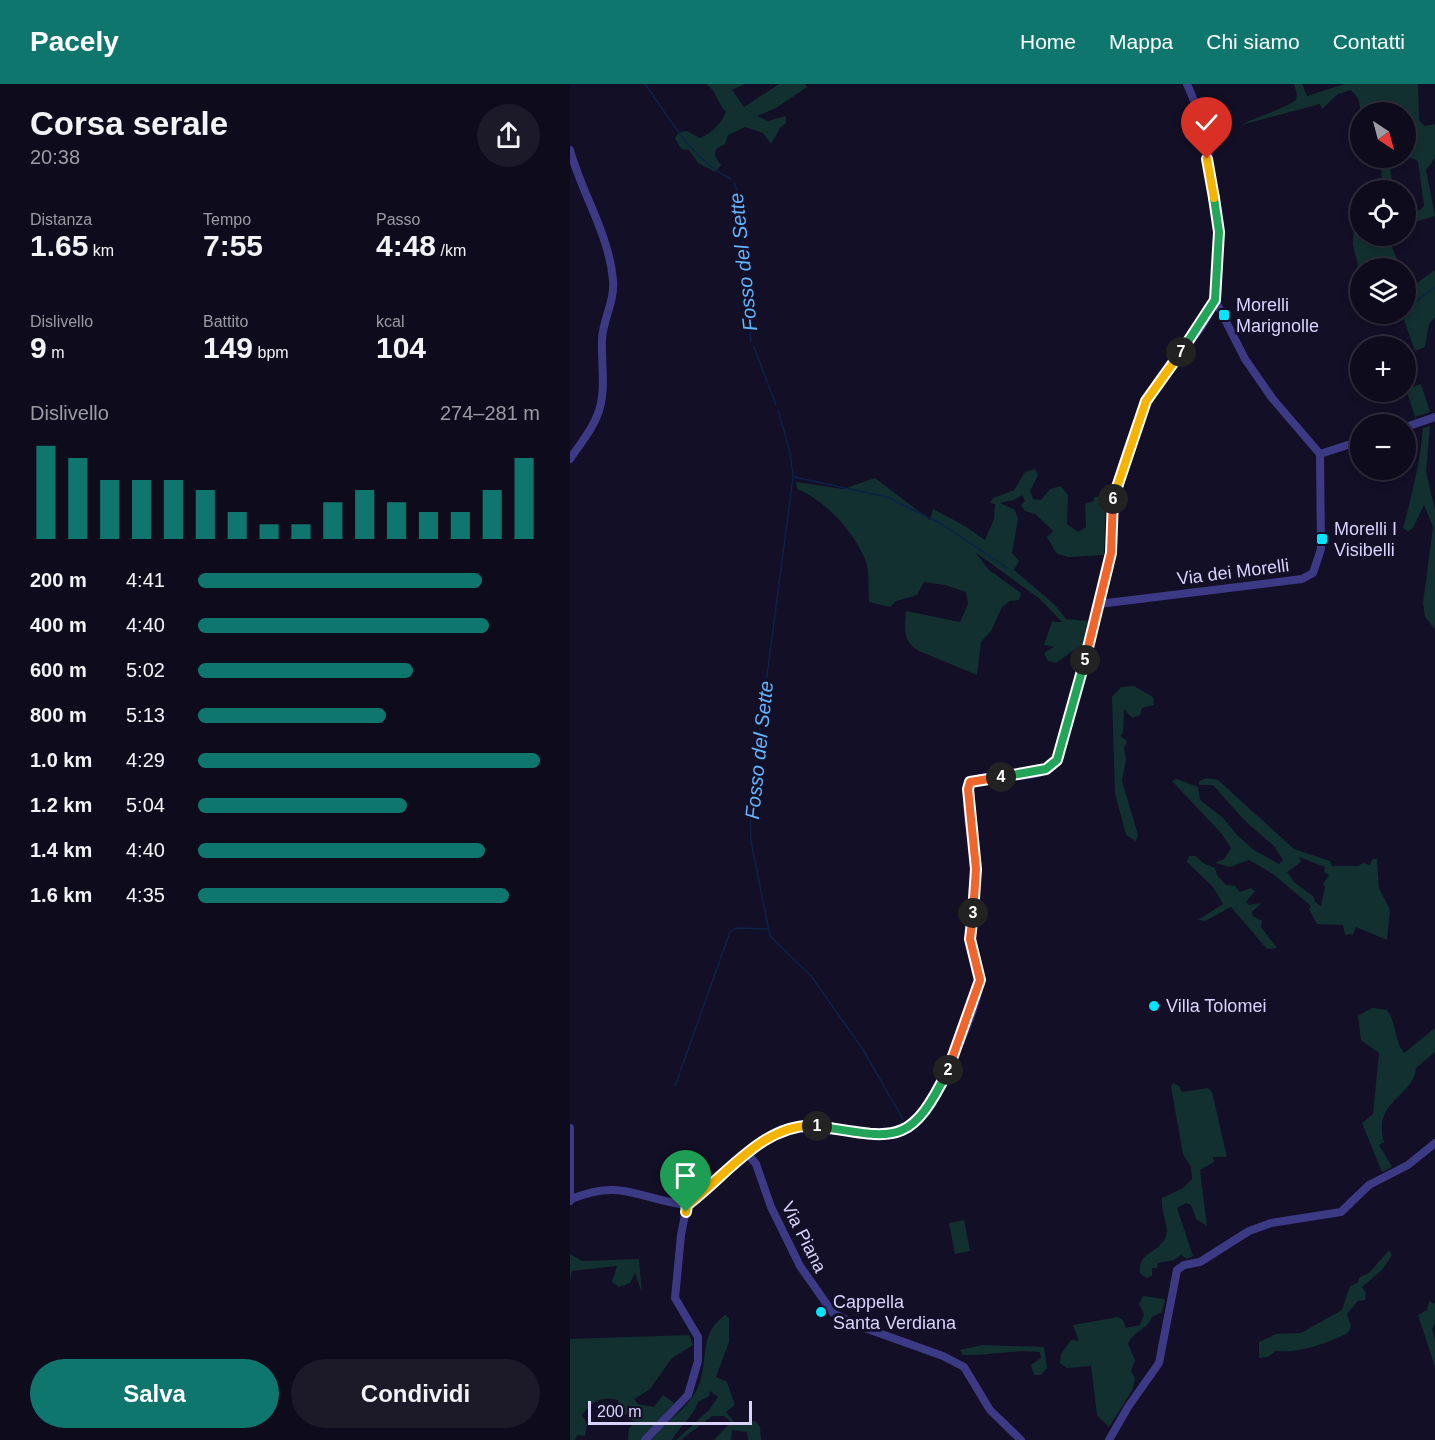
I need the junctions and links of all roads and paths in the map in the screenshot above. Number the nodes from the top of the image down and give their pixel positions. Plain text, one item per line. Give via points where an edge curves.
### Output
1 (1188, 84) edge
2 (570, 150) edge
3 (1215, 300) junction
4 (1435, 417) edge
5 (1416, 424) edge
6 (1350, 444) edge
7 (1320, 454) junction
8 (570, 459) edge
9 (1099, 604) junction
10 (570, 1128) edge
11 (1435, 1143) edge
12 (747, 1154) junction
13 (570, 1200) edge
14 (687, 1205) junction
15 (645, 1440) edge
16 (1021, 1440) edge
17 (1109, 1440) edge

1 - 3 street via 1202,128 1217,215
2 - 8 street via 598,223 614,282 602,333 600,408
3 - 7 street via 1245,359
3 - 9 street via 1146,401 1114,497 1111,553
4 - 5 street
6 - 7 street
7 - 9 street, Via dei Morelli via 1321,549 1310,576
9 - 12 street via 1057,760 1046,769 970,782 968,805 976,869 970,930 980,980 952,1061 936,1093 911,1127 902,1132 888,1135 802,1125 780,1131
10 - 13 street
11 - 17 street via 1407,1165 1369,1185 1341,1212 1271,1223 1249,1231 1200,1262 1177,1270 1159,1363
12 - 14 street
12 - 16 street, Via Piana via 756,1164 787,1241 825,1305 846,1320 964,1367 990,1410
13 - 14 street via 591,1191 616,1188
14 - 15 street via 675,1298 698,1337 698,1361 688,1395

